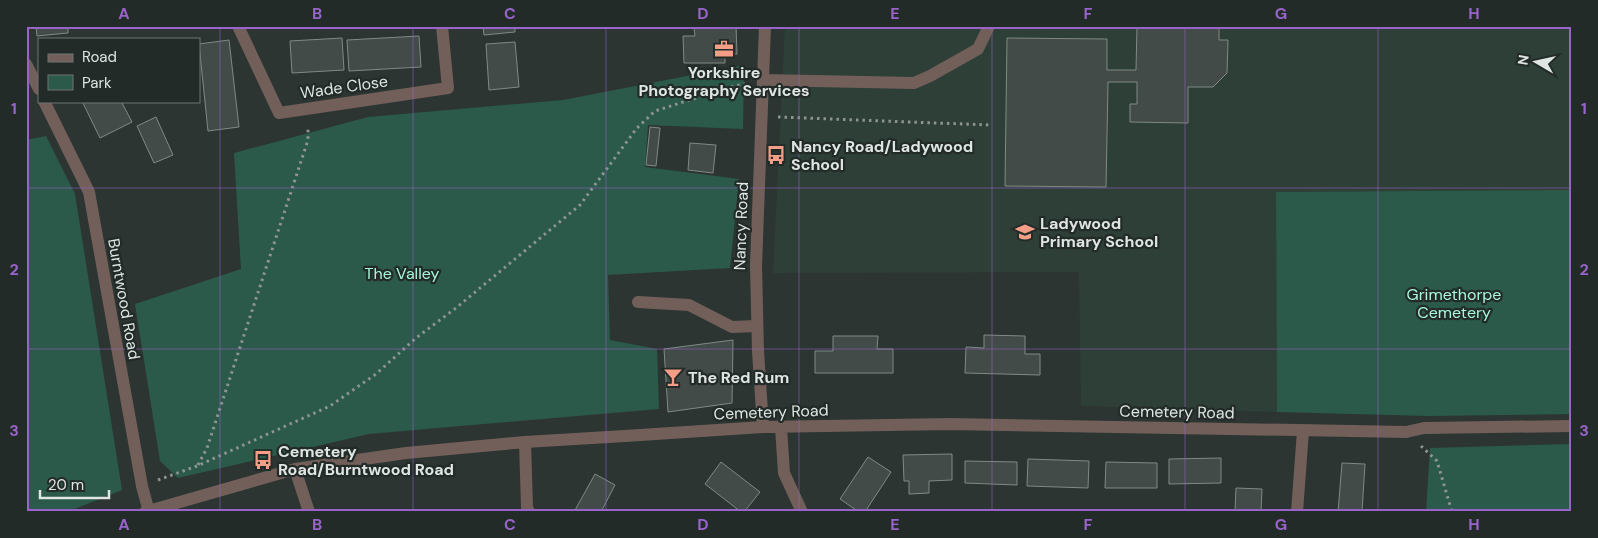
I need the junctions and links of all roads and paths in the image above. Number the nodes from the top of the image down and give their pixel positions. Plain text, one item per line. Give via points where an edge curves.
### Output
1 (238, 26) edge
2 (442, 26) edge
3 (765, 26) edge
4 (989, 26) edge
5 (26, 64) edge
6 (763, 80) junction
7 (38, 88) edge
8 (44, 102) edge
9 (307, 109) junction
10 (762, 116) junction
11 (990, 125) dead end
12 (638, 302) dead end
13 (757, 326) junction
14 (1572, 426) edge
15 (763, 427) junction
16 (781, 427) junction
17 (1303, 431) junction
18 (1406, 432) junction
19 (525, 442) junction
20 (197, 466) junction
21 (295, 469) junction
22 (142, 486) junction
23 (148, 511) edge
24 (309, 512) edge
25 (529, 512) edge
26 (802, 512) edge
27 (1297, 512) edge
28 (1452, 512) edge

1 - 9 street, Wade Close via 279,113
2 - 9 street, Wade Close via 448,88
3 - 6 street, Nancy Road
4 - 6 street via 978,49 914,83
5 - 7 street
6 - 10 street, Nancy Road
6 - 20 path via 655,111 637,128 580,205 376,374 330,406
8 - 22 street, Burntwood Road via 89,192
9 - 20 path via 308,140 207,448
10 - 11 path
10 - 13 street, Nancy Road
12 - 13 street via 689,305 732,327
13 - 15 street, Nancy Road
14 - 18 street, Cemetery Road via 1424,428
15 - 16 street, Cemetery Road
15 - 19 street, Cemetery Road
16 - 17 street, Cemetery Road via 950,424
16 - 26 street via 784,473
17 - 18 street, Cemetery Road
17 - 27 street
18 - 28 path via 1437,461
19 - 21 street, Cemetery Road via 406,453
19 - 25 street
20 - 22 path
21 - 23 street, Cemetery Road
21 - 24 street
22 - 23 street, Burntwood Road

